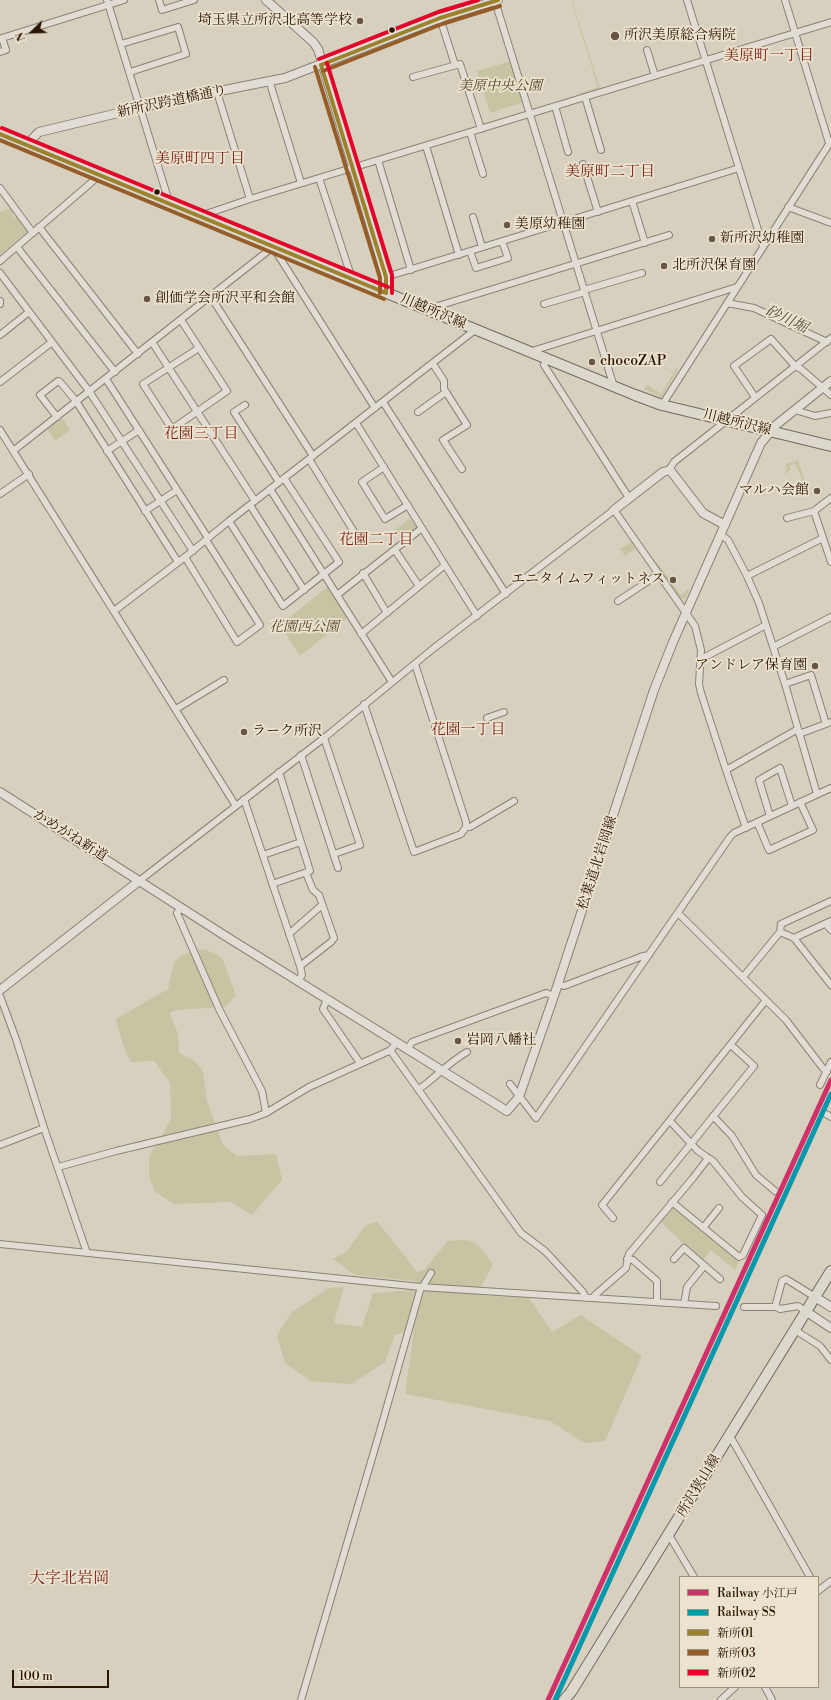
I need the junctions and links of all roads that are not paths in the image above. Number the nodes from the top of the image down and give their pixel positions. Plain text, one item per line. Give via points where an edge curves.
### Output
1 (124, 0) edge
2 (159, 0) edge
3 (194, 0) edge
4 (497, 0) edge
5 (687, 0) edge
6 (785, 0) edge
7 (269, 1) edge
8 (108, 2) edge
9 (440, 18) junction
10 (831, 22) edge
11 (795, 33) junction
12 (121, 44) junction
13 (647, 50) dead end
14 (0, 52) edge
15 (705, 61) junction
16 (322, 65) junction
17 (455, 65) junction
18 (130, 72) junction
19 (655, 76) junction
20 (413, 77) dead end
21 (270, 82) junction
22 (217, 92) junction
23 (584, 98) junction
24 (555, 106) junction
25 (140, 108) junction
26 (530, 114) junction
27 (481, 129) junction
28 (470, 132) junction
29 (0, 134) edge
30 (830, 142) edge
31 (28, 146) junction
32 (426, 146) junction
33 (601, 150) dead end
34 (568, 152) dead end
35 (378, 160) junction
36 (583, 164) dead end
37 (353, 168) junction
38 (739, 168) junction
39 (483, 174) dead end
40 (100, 175) junction
41 (319, 178) junction
42 (301, 183) junction
43 (0, 188) edge
44 (250, 199) junction
45 (168, 201) junction
46 (632, 201) junction
47 (788, 207) junction
48 (598, 212) junction
49 (198, 216) junction
50 (473, 217) dead end
51 (564, 222) junction
52 (830, 222) edge
53 (39, 227) junction
54 (33, 233) junction
55 (669, 235) dead end
56 (502, 241) junction
57 (645, 242) junction
58 (763, 246) junction
59 (17, 247) junction
60 (273, 247) junction
61 (482, 247) junction
62 (470, 251) junction
63 (459, 255) junction
64 (0, 262) edge
65 (577, 264) junction
66 (410, 270) junction
67 (0, 273) edge
68 (642, 273) dead end
69 (386, 277) junction
70 (352, 280) junction
71 (737, 287) junction
72 (585, 291) junction
73 (386, 292) junction
74 (211, 297) junction
75 (727, 303) junction
76 (544, 304) dead end
77 (427, 310) junction
78 (29, 312) junction
79 (181, 320) junction
80 (475, 330) junction
81 (597, 330) junction
82 (0, 335) edge
83 (829, 340) edge
84 (52, 342) junction
85 (152, 342) junction
86 (199, 348) junction
87 (529, 352) junction
88 (138, 354) junction
89 (546, 359) junction
90 (433, 364) junction
91 (796, 366) junction
92 (168, 368) junction
93 (114, 372) junction
94 (106, 379) junction
95 (831, 381) edge
96 (0, 382) edge
97 (614, 387) junction
98 (823, 388) junction
99 (89, 391) junction
100 (446, 392) junction
101 (831, 395) edge
102 (755, 397) junction
103 (76, 401) junction
104 (383, 402) junction
105 (245, 405) dead end
106 (662, 405) junction
107 (375, 408) junction
108 (794, 410) junction
109 (197, 412) junction
110 (418, 412) dead end
111 (831, 413) edge
112 (57, 417) junction
113 (726, 420) junction
114 (356, 423) junction
115 (0, 430) edge
116 (139, 430) junction
117 (770, 431) junction
118 (122, 441) junction
119 (831, 446) edge
120 (13, 451) junction
121 (107, 451) junction
122 (311, 458) junction
123 (384, 467) junction
124 (462, 469) dead end
125 (668, 470) junction
126 (29, 474) junction
127 (281, 480) junction
128 (270, 489) junction
129 (177, 490) junction
130 (0, 494) edge
131 (629, 498) junction
132 (831, 498) edge
133 (160, 501) junction
134 (252, 503) junction
135 (408, 505) junction
136 (614, 510) junction
137 (145, 511) junction
138 (814, 511) junction
139 (787, 518) dead end
140 (229, 521) junction
141 (725, 524) junction
142 (422, 528) junction
143 (356, 535) dead end
144 (721, 535) junction
145 (823, 538) junction
146 (207, 539) junction
147 (395, 550) junction
148 (193, 551) junction
149 (185, 557) junction
150 (178, 562) junction
151 (831, 562) edge
152 (445, 564) junction
153 (324, 573) junction
154 (363, 573) junction
155 (659, 574) junction
156 (747, 576) junction
157 (419, 586) junction
158 (304, 590) junction
159 (337, 594) junction
160 (506, 594) junction
161 (618, 601) dead end
162 (114, 611) junction
163 (388, 613) junction
164 (686, 613) junction
165 (477, 616) junction
166 (831, 617) edge
167 (766, 625) junction
168 (361, 634) junction
169 (773, 647) junction
170 (701, 659) junction
171 (415, 664) junction
172 (224, 680) dead end
173 (392, 682) junction
174 (785, 684) junction
175 (364, 704) junction
176 (176, 709) junction
177 (504, 712) dead end
178 (487, 718) dead end
179 (830, 723) edge
180 (798, 731) junction
181 (324, 738) junction
182 (301, 755) junction
183 (726, 770) junction
184 (279, 772) junction
185 (831, 788) edge
186 (0, 792) edge
187 (817, 794) junction
188 (244, 799) junction
189 (514, 802) dead end
190 (800, 802) junction
191 (236, 806) junction
192 (792, 806) junction
193 (770, 816) junction
194 (757, 822) junction
195 (466, 827) junction
196 (746, 828) junction
197 (301, 842) junction
198 (334, 854) junction
199 (263, 855) junction
200 (338, 868) dead end
201 (306, 873) junction
202 (139, 881) junction
203 (272, 884) junction
204 (831, 901) edge
205 (322, 905) junction
206 (181, 908) junction
207 (678, 913) junction
208 (828, 922) edge
209 (831, 930) edge
210 (780, 932) junction
211 (289, 934) junction
212 (794, 938) junction
213 (649, 955) junction
214 (300, 966) junction
215 (743, 977) junction
216 (298, 981) junction
217 (558, 984) junction
218 (831, 986) edge
219 (1, 990) edge
220 (554, 996) junction
221 (327, 999) junction
222 (766, 1000) junction
223 (396, 1043) junction
224 (731, 1045) junction
225 (390, 1050) junction
226 (407, 1050) junction
227 (467, 1052) dead end
228 (831, 1062) edge
229 (360, 1063) junction
230 (442, 1071) junction
231 (827, 1072) junction
232 (510, 1084) dead end
233 (820, 1085) dead end
234 (419, 1089) junction
235 (519, 1097) junction
236 (507, 1111) joint
237 (266, 1114) junction
238 (713, 1116) junction
239 (670, 1121) junction
240 (44, 1128) junction
241 (690, 1143) junction
242 (0, 1145) edge
243 (707, 1157) junction
244 (58, 1167) junction
245 (660, 1182) dead end
246 (775, 1191) dead end
247 (672, 1202) junction
248 (719, 1208) dead end
249 (613, 1218) dead end
250 (703, 1228) junction
251 (0, 1244) edge
252 (87, 1253) junction
253 (627, 1259) junction
254 (674, 1259) dead end
255 (704, 1266) junction
256 (831, 1271) edge
257 (431, 1273) dead end
258 (720, 1279) dead end
259 (422, 1287) junction
260 (815, 1297) junction
261 (586, 1298) junction
262 (594, 1298) junction
263 (657, 1302) junction
264 (684, 1304) junction
265 (716, 1306) dead end
266 (744, 1307) dead end
267 (776, 1307) junction
268 (831, 1307) edge
269 (807, 1312) junction
270 (831, 1328) edge
271 (795, 1330) junction
272 (831, 1360) edge
273 (730, 1436) junction
274 (669, 1535) junction
275 (693, 1576) edge
276 (809, 1576) edge
277 (831, 1582) edge
278 (819, 1590) edge
279 (734, 1688) edge
280 (766, 1688) edge
281 (300, 1700) edge
282 (564, 1700) edge
283 (721, 1700) edge
284 (772, 1700) edge

1 - 8 street
2 - 3 street via 162,10
4 - 9 street, 新所沢跨道橋通り
4 - 26 street
5 - 15 street
6 - 11 street
7 - 16 street via 313,42 318,49
8 - 12 street
8 - 14 street via 2,38 6,50
9 - 16 street, 新所沢跨道橋通り
9 - 17 street
10 - 11 street
11 - 15 street
11 - 30 street
12 - 18 street
12 - 18 street via 178,27 186,54
13 - 19 street
15 - 19 street
15 - 38 street
16 - 21 street, 新所沢跨道橋通り
16 - 37 street
17 - 20 street
17 - 27 street via 460,64
18 - 25 street
19 - 23 street
21 - 22 street, 新所沢跨道橋通り
21 - 42 street
22 - 25 street, 新所沢跨道橋通り
22 - 44 street
23 - 24 street
23 - 33 street
24 - 26 street
24 - 34 street
25 - 31 street, 新所沢跨道橋通り via 39,132
25 - 45 street
26 - 27 street
26 - 51 street
27 - 28 street
28 - 32 street
28 - 39 street
29 - 31 main road, 川越所沢線
30 - 47 street
31 - 40 main road, 川越所沢線
32 - 35 street
32 - 63 street
35 - 37 street
35 - 66 street
36 - 48 street
37 - 41 street
37 - 69 street
38 - 46 street
38 - 58 street
40 - 45 main road, 川越所沢線
40 - 53 street
41 - 42 street
41 - 70 street
42 - 44 street
43 - 54 street
44 - 49 street
45 - 49 main road, 川越所沢線
46 - 48 street
46 - 57 street
47 - 52 street
47 - 58 street
48 - 51 street
49 - 60 main road, 川越所沢線
50 - 61 street
51 - 56 street
51 - 65 street
53 - 54 street
53 - 88 street
54 - 59 street
55 - 57 street
56 - 61 street
56 - 62 street via 508,258 476,268
57 - 65 street
58 - 71 street
59 - 64 street
59 - 93 street
60 - 70 main road, 川越所沢線
60 - 74 street
60 - 107 street
61 - 62 street
62 - 63 street
63 - 66 street
65 - 72 street
65 - 77 street
66 - 69 street
67 - 78 street
68 - 72 street
69 - 73 street
70 - 73 main road, 川越所沢線
71 - 75 street
71 - 81 street
72 - 76 street
72 - 81 street
73 - 77 main road, 川越所沢線
74 - 79 street
74 - 122 street
75 - 83 street via 754,308
75 - 106 street
77 - 80 main road, 川越所沢線
78 - 82 street
78 - 84 street
79 - 85 street
79 - 86 street
80 - 87 main road, 川越所沢線
80 - 90 street
81 - 87 street
81 - 97 street
83 - 91 street
84 - 96 street
84 - 99 street
85 - 88 street
85 - 92 street
86 - 92 street
86 - 109 street via 227,392
87 - 89 main road, 川越所沢線
88 - 93 street
89 - 97 main road, 川越所沢線
89 - 131 street via 544,365
90 - 100 street via 444,380
90 - 104 street
91 - 98 street
91 - 102 street
91 - 102 street via 771,339 734,366
92 - 109 street
92 - 109 street via 143,384 172,429
93 - 94 street
94 - 99 street
94 - 116 street
95 - 98 street, 松葉道北岩岡線
97 - 106 main road, 川越所沢線
98 - 101 street
98 - 108 street, 松葉道北岩岡線
99 - 103 street
99 - 118 street
100 - 110 street
100 - 124 street via 467,424 443,440
102 - 113 street
103 - 112 street
103 - 112 street via 58,381 40,395
103 - 121 street
104 - 107 street
104 - 160 street
105 - 127 street via 234,412
106 - 113 main road, 川越所沢線
107 - 114 street
108 - 111 street via 815,416
108 - 117 street, 松葉道北岩岡線
109 - 134 street
112 - 120 street
113 - 117 main road, 川越所沢線
113 - 125 street via 674,462
114 - 122 street
114 - 123 street
115 - 120 street
116 - 118 street
116 - 129 street
117 - 119 main road, 川越所沢線
117 - 141 street, 松葉道北岩岡線 via 761,443
118 - 121 street
118 - 133 street
120 - 126 street
121 - 137 street
122 - 127 street
122 - 143 street
123 - 135 street
123 - 135 street via 362,482 385,519
125 - 131 street
125 - 141 street via 674,472 703,513
126 - 130 street
126 - 162 street
127 - 128 street
127 - 153 street via 339,562
128 - 134 street
128 - 153 street
129 - 133 street
129 - 146 street
131 - 136 street
132 - 138 street
133 - 137 street
133 - 148 street
134 - 140 street
134 - 158 street
135 - 142 street
136 - 155 street
136 - 160 street
137 - 150 street
138 - 139 street
138 - 145 street
140 - 146 street
140 - 158 street via 283,606
141 - 144 street, 松葉道北岩岡線
142 - 147 street
142 - 152 street
144 - 156 street via 728,540
144 - 164 street, 松葉道北岩岡線
145 - 151 street
145 - 156 street
146 - 148 street
146 - 149 street via 260,625 237,642
147 - 154 street
147 - 157 street
148 - 149 street
149 - 150 street
150 - 162 street
152 - 157 street
152 - 165 street
153 - 158 street
153 - 159 street
154 - 159 street
154 - 163 street
155 - 161 street
155 - 164 street
156 - 167 street
157 - 163 street
159 - 168 street
160 - 165 street
162 - 176 street
163 - 168 street
164 - 170 street via 701,644
164 - 217 street, 松葉道北岩岡線 via 654,690
165 - 171 street
166 - 169 street
167 - 169 street
167 - 170 street
168 - 173 street
169 - 174 street
170 - 183 street via 701,693
171 - 173 street
171 - 195 street via 457,790
172 - 176 street
173 - 175 street
174 - 179 street via 811,675
174 - 180 street
175 - 181 street
175 - 195 street via 414,852 461,834
176 - 191 street
177 - 178 street
179 - 180 street
180 - 183 street
180 - 187 street
181 - 182 street
181 - 198 street via 360,845
182 - 184 street
182 - 198 street
183 - 196 street
184 - 188 street
184 - 197 street
185 - 187 street
186 - 202 street, かめがね新道
187 - 190 street
188 - 191 street
188 - 199 street
189 - 195 street
190 - 192 street
190 - 194 street via 813,830 769,850
191 - 202 street
192 - 193 street
192 - 193 street via 780,768 758,780
193 - 194 street
194 - 196 street
196 - 207 street via 730,837
197 - 199 street
197 - 201 street via 310,871
198 - 200 street
199 - 203 street
201 - 203 street
201 - 205 street
202 - 206 street, かめがね新道
202 - 219 street
203 - 211 street
204 - 210 street via 780,924
205 - 211 street
205 - 214 street via 334,938
206 - 216 street, かめがね新道
206 - 237 street via 177,913 219,1009 262,1091
207 - 213 street
207 - 215 street
208 - 209 street
208 - 212 street
210 - 212 street
210 - 215 street
211 - 214 street
212 - 218 street
213 - 217 street via 564,986
213 - 235 street via 536,1118
214 - 216 street via 302,974
215 - 222 street
216 - 221 street, かめがね新道
217 - 220 street, 松葉道北岩岡線
219 - 240 street
220 - 226 street via 546,993 412,1042
220 - 235 street, 松葉道北岩岡線
221 - 223 street, かめがね新道
221 - 229 street via 323,1009
222 - 224 street
222 - 231 street via 786,1020
223 - 225 street
223 - 226 street, かめがね新道
224 - 238 street via 754,1066
224 - 239 street
225 - 229 street
225 - 234 street
226 - 230 street, かめがね新道
227 - 230 street
228 - 231 street
229 - 237 street via 309,1087
230 - 234 street
230 - 236 street, かめがね新道
231 - 233 street
232 - 235 street
234 - 261 street via 521,1233 548,1254
235 - 236 street, 松葉道北岩岡線
237 - 244 street
238 - 241 street
238 - 246 street via 732,1136 756,1175
239 - 241 street
239 - 249 street via 602,1205
240 - 242 street
240 - 244 street
241 - 243 street
241 - 245 street
243 - 247 street
243 - 250 street via 715,1163 743,1198 762,1215 740,1258
244 - 252 street
247 - 250 street
247 - 253 street
248 - 250 street
251 - 252 street
252 - 259 street
253 - 262 street via 626,1268
253 - 263 street via 632,1260 657,1281
254 - 255 street via 684,1248
255 - 258 street
255 - 264 street via 687,1287
256 - 260 main road, 所沢狭山線
257 - 259 street
259 - 261 street
259 - 281 street
260 - 267 street via 785,1279
260 - 268 street
260 - 269 main road, 所沢狭山線
261 - 262 street
262 - 263 street
263 - 264 street
264 - 265 street
266 - 267 street
267 - 269 street via 780,1309 798,1306
269 - 270 street
269 - 271 main road, 所沢狭山線
271 - 272 street via 820,1346
271 - 273 main road, 所沢狭山線
273 - 274 main road, 所沢狭山線
273 - 276 street
274 - 275 street
274 - 282 main road, 所沢狭山線 via 572,1692
277 - 278 street
279 - 283 street
280 - 284 street

